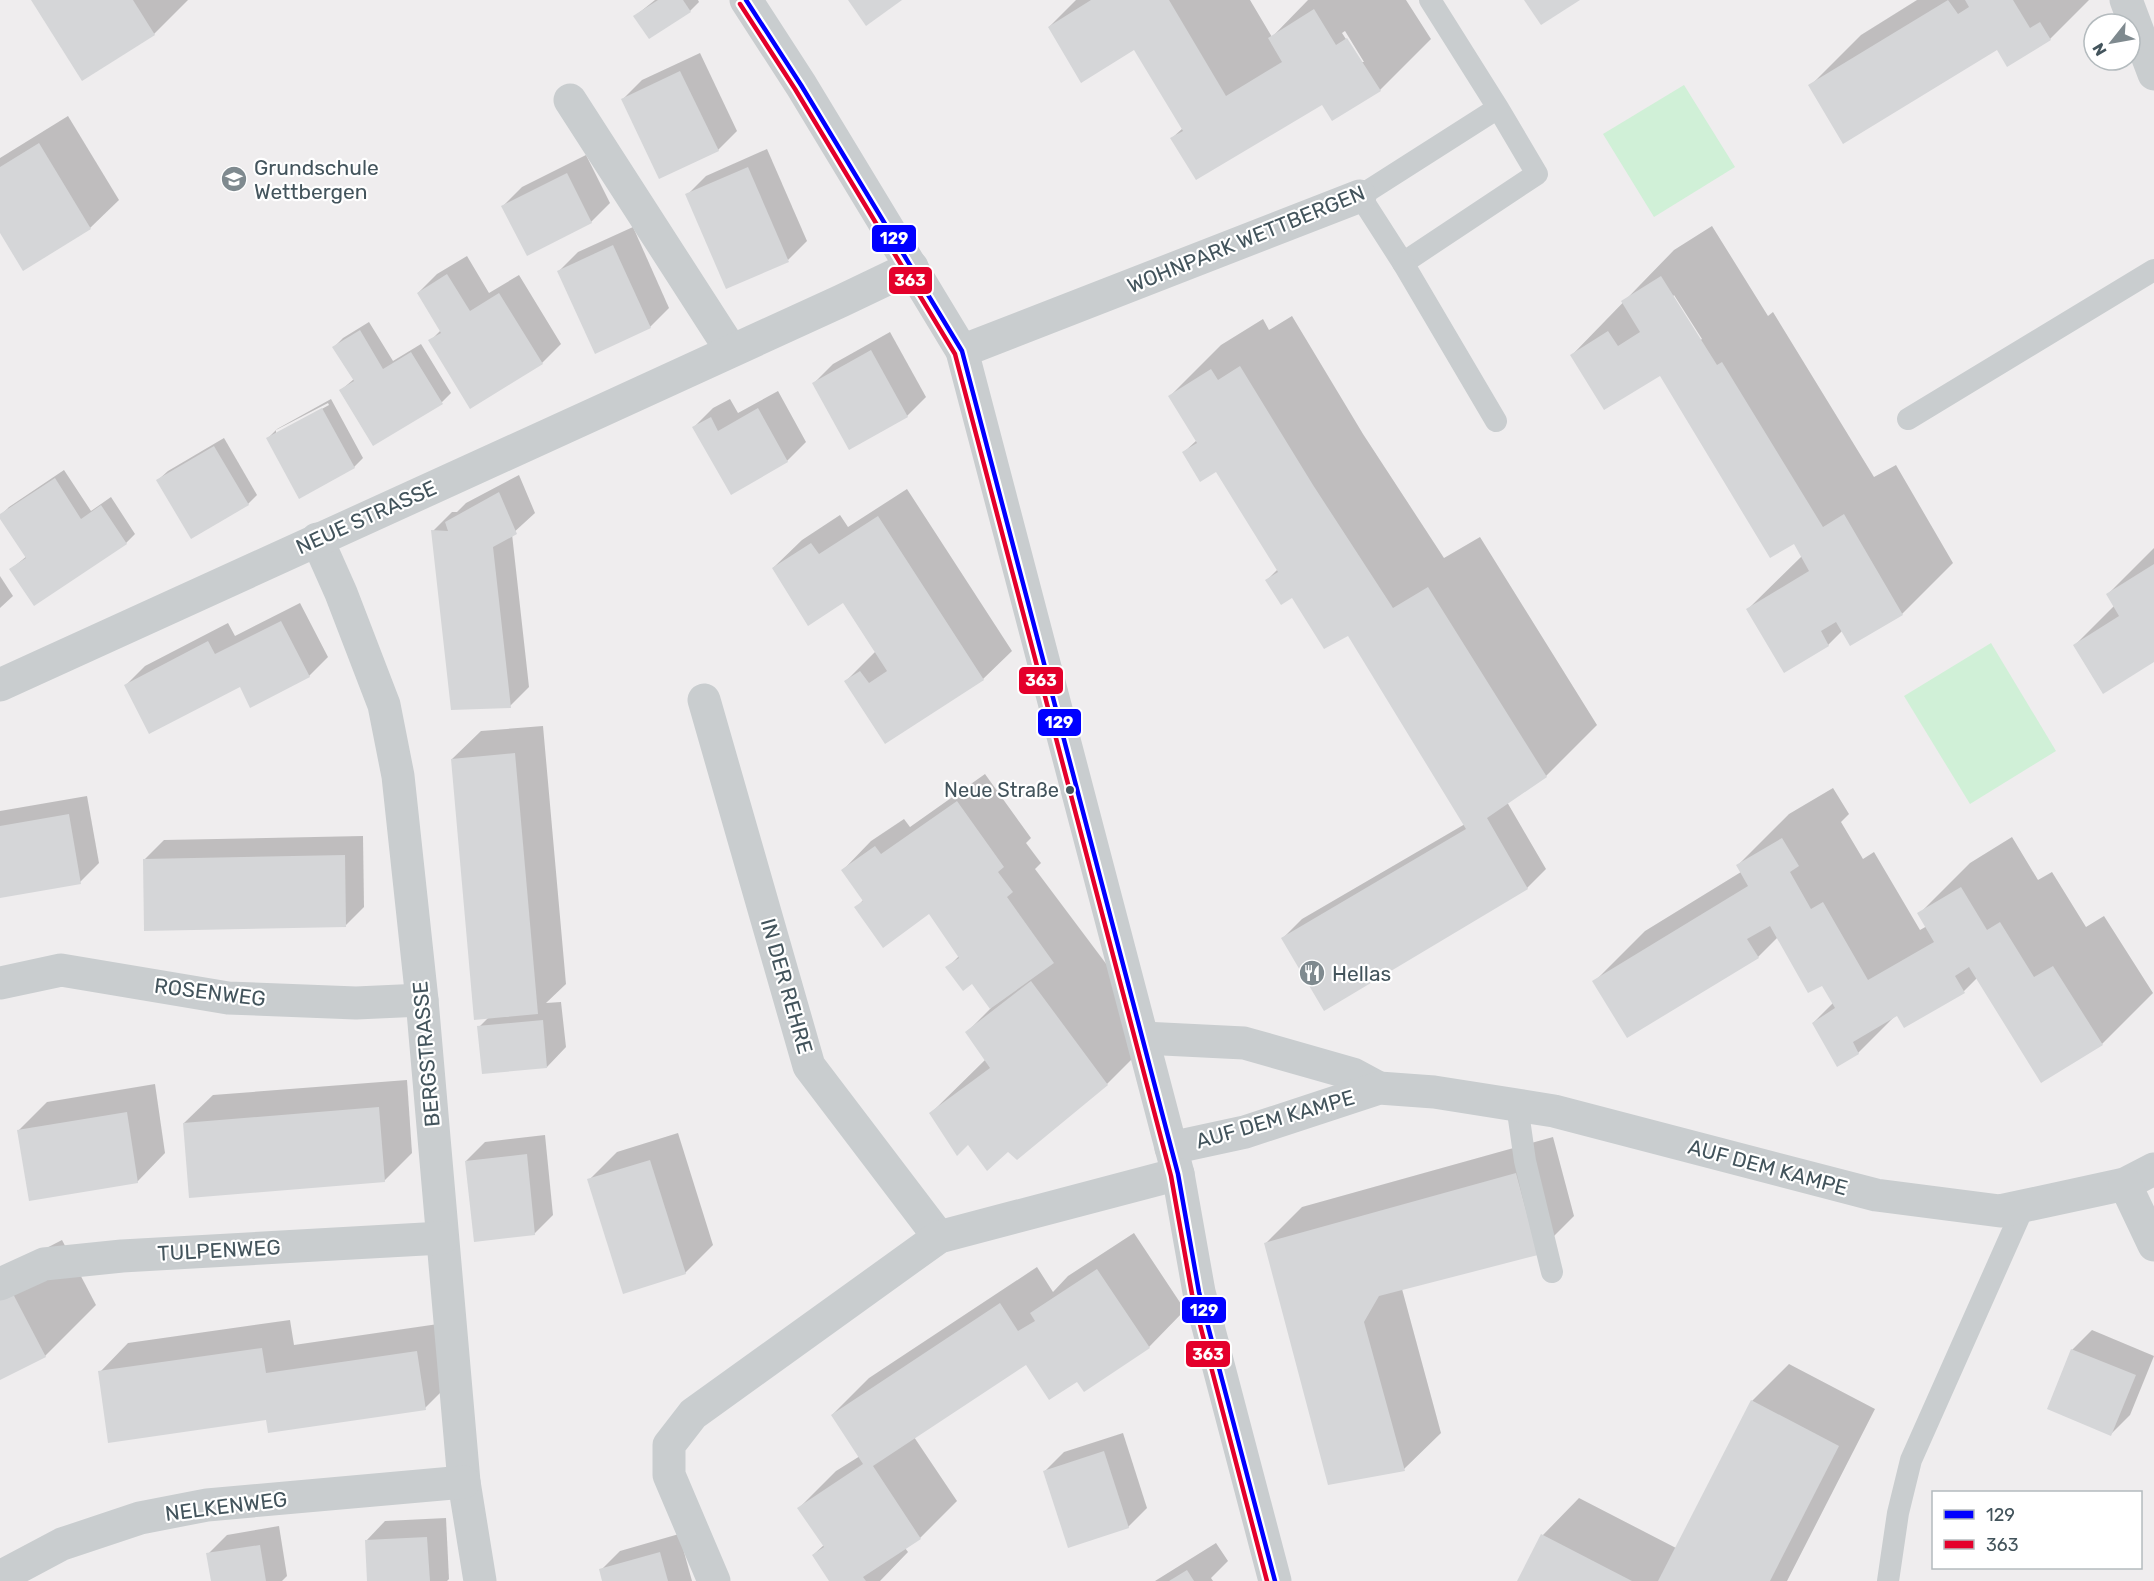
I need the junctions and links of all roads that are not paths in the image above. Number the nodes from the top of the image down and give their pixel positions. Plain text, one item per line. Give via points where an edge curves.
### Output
1 (746, 0) edge
2 (1430, 0) edge
3 (2126, 0) edge
4 (2154, 74) edge
5 (570, 100) dead end
6 (1498, 108) junction
7 (1360, 196) junction
8 (1403, 263) junction
9 (912, 267) junction
10 (2154, 270) edge
11 (731, 350) junction
12 (962, 351) junction
13 (1908, 419) dead end
14 (1496, 421) dead end
15 (316, 539) junction
16 (0, 685) edge
17 (704, 700) dead end
18 (0, 983) edge
19 (422, 1000) junction
20 (1143, 1038) junction
21 (1379, 1088) junction
22 (1518, 1105) junction
23 (1174, 1161) junction
24 (2154, 1169) edge
25 (2125, 1184) junction
26 (2024, 1206) junction
27 (939, 1237) junction
28 (442, 1238) junction
29 (2154, 1245) edge
30 (1552, 1272) dead end
31 (0, 1284) edge
32 (464, 1482) junction
33 (0, 1577) edge
34 (480, 1581) edge
35 (714, 1581) edge
36 (1275, 1581) edge
37 (1888, 1581) edge

1 - 9 street
2 - 6 lane
3 - 4 street
5 - 11 street
6 - 7 lane, WOHNPARK WETTBERGEN
6 - 8 lane via 1537,174
7 - 8 lane
7 - 12 street, WOHNPARK WETTBERGEN
8 - 14 lane
9 - 11 street, NEUE STRASSE
9 - 12 street
10 - 13 lane
11 - 15 street, NEUE STRASSE
12 - 20 street
15 - 16 street, NEUE STRASSE
15 - 19 street, BERGSTRASSE via 384,705 398,776
17 - 27 street, IN DER REHRE via 809,1066
18 - 19 street, ROSENWEG via 61,970 228,998 356,1003
19 - 28 street, BERGSTRASSE
20 - 21 street, AUF DEM KAMPE via 1244,1043 1353,1074
20 - 23 street
21 - 22 street, AUF DEM KAMPE
21 - 23 street, AUF DEM KAMPE via 1245,1132
22 - 26 street, AUF DEM KAMPE via 1875,1195 2000,1211
22 - 30 lane via 1526,1161
23 - 27 street
23 - 36 street via 1199,1292
24 - 25 street, AUF DEM KAMPE
25 - 26 street, AUF DEM KAMPE
25 - 29 street
26 - 37 lane via 1911,1460
27 - 35 street via 693,1414 669,1445 669,1474
28 - 31 street, TULPENWEG via 44,1264
28 - 32 street, BERGSTRASSE
32 - 33 street, NELKENWEG via 207,1505 140,1518 62,1544
32 - 34 street, BERGSTRASSE

